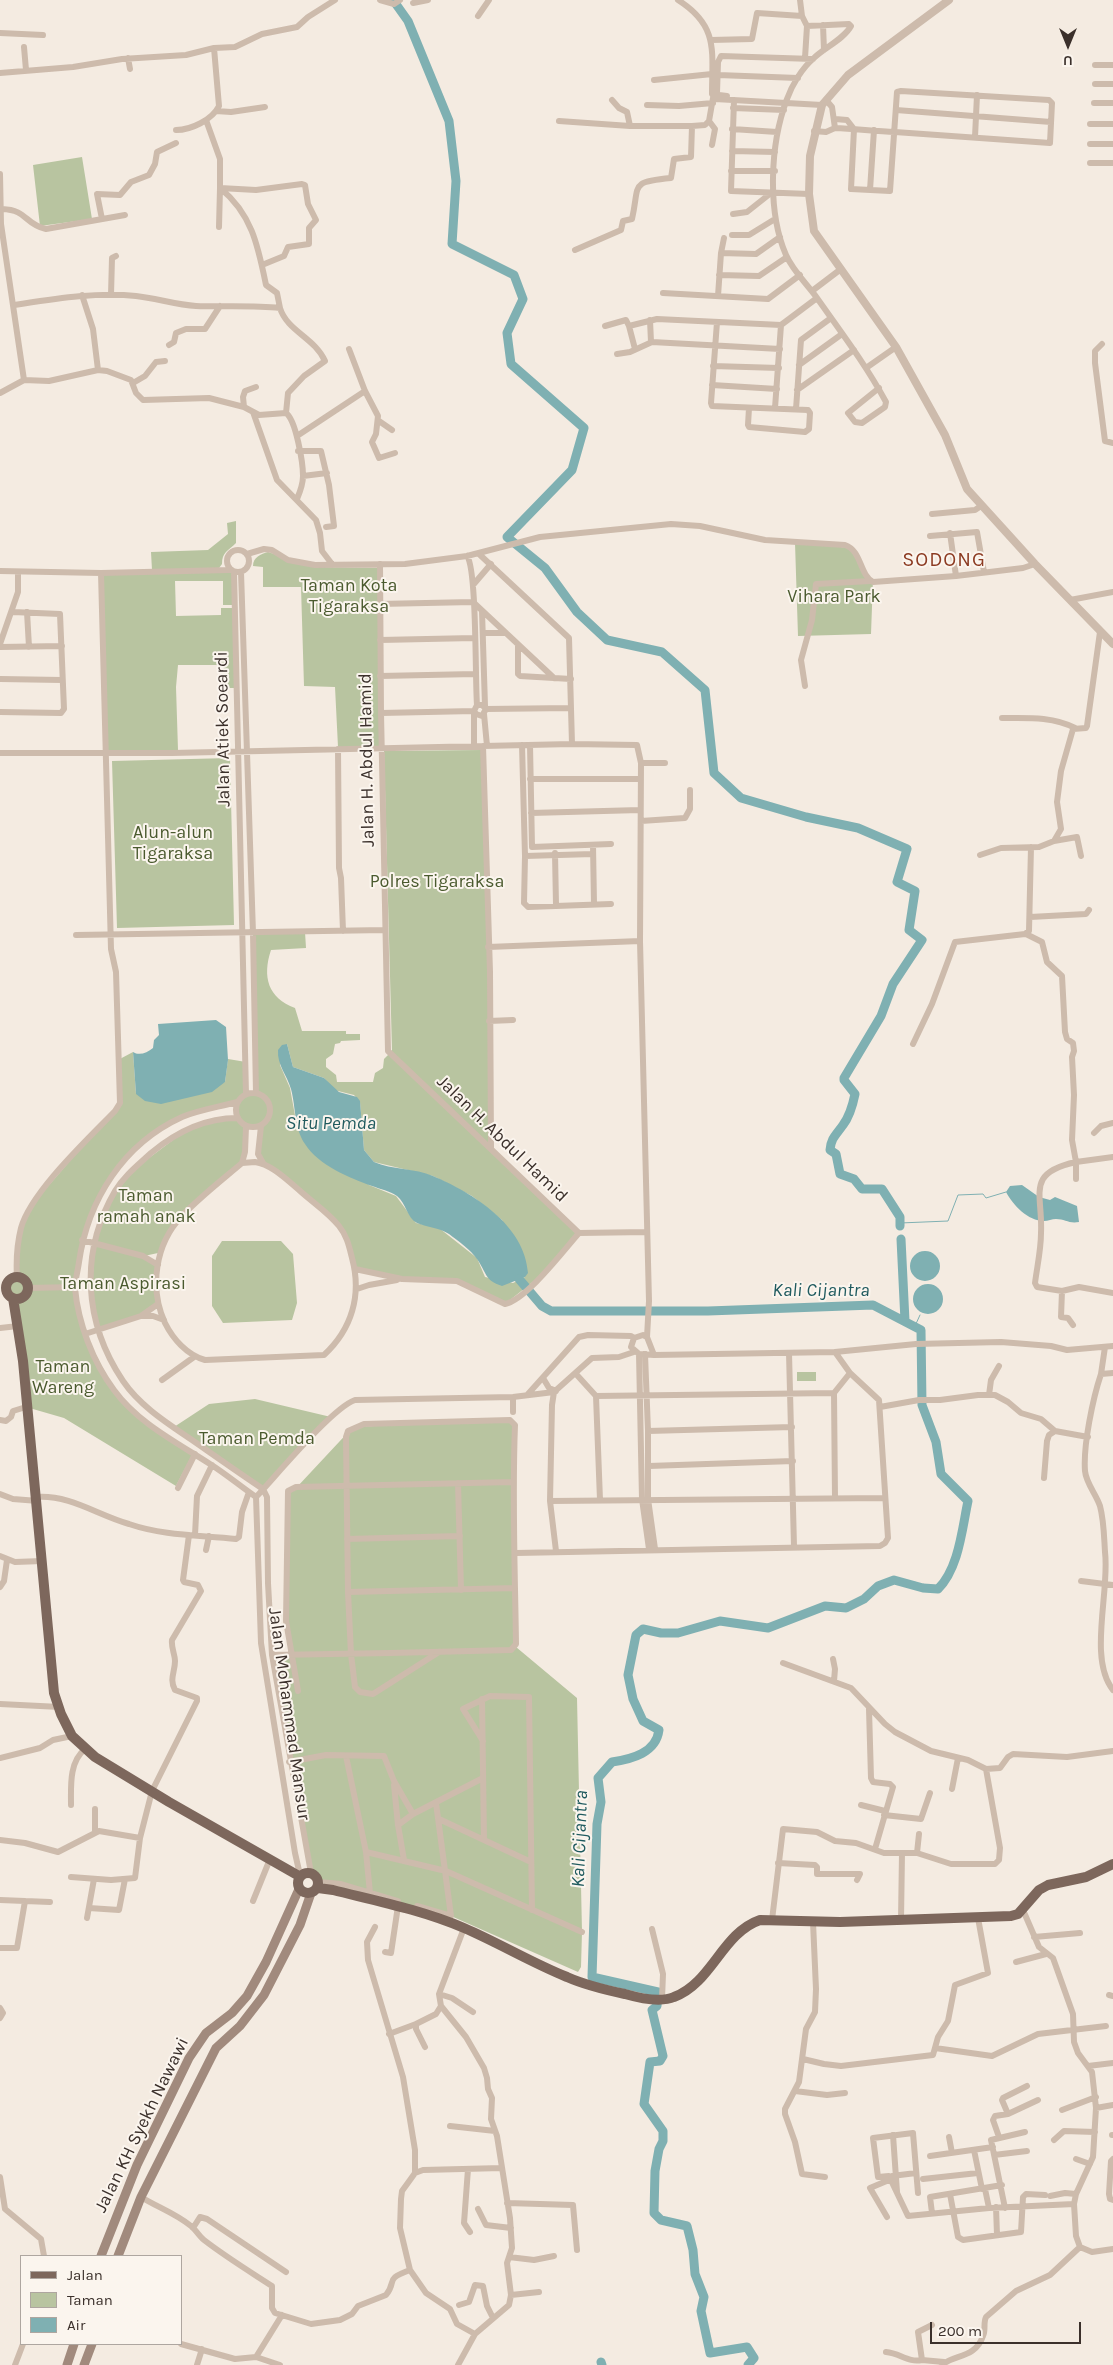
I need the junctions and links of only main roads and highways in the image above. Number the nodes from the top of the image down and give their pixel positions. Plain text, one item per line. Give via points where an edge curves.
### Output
1 (7, 1293) edge
2 (1113, 1864) edge
3 (303, 1875) junction
4 (316, 1888) junction
5 (300, 1889) junction
6 (155, 2128) junction
7 (171, 2135) junction
8 (148, 2141) junction
9 (164, 2149) junction
10 (101, 2255) edge
11 (118, 2255) edge
12 (74, 2345) edge
13 (92, 2345) edge
14 (67, 2365) edge
15 (84, 2365) edge

1 - 1 main road via 9,1281 17,1278 25,1281 28,1288 23,1297
1 - 3 main road via 18,1326 23,1361 54,1693 72,1736 85,1749 152,1792
2 - 4 main road via 1086,1877 1048,1885 1039,1890 1023,1910 1011,1916 752,1923 736,1936 686,1992 662,1999 643,1998 568,1978 464,1928 398,1906
3 - 4 main road via 314,1874
3 - 5 main road via 297,1885
4 - 5 main road
4 - 7 main road, Jalan KH Syekh Nawawi via 264,1995 240,2026 216,2048
5 - 6 main road, Jalan KH Syekh Nawawi via 247,1996 200,2040
6 - 7 main road
6 - 8 main road, Jalan KH Syekh Nawawi
7 - 9 main road, Jalan KH Syekh Nawawi
8 - 9 main road
8 - 10 main road, Jalan KH Syekh Nawawi
9 - 11 main road, Jalan KH Syekh Nawawi
12 - 14 main road
13 - 15 main road

